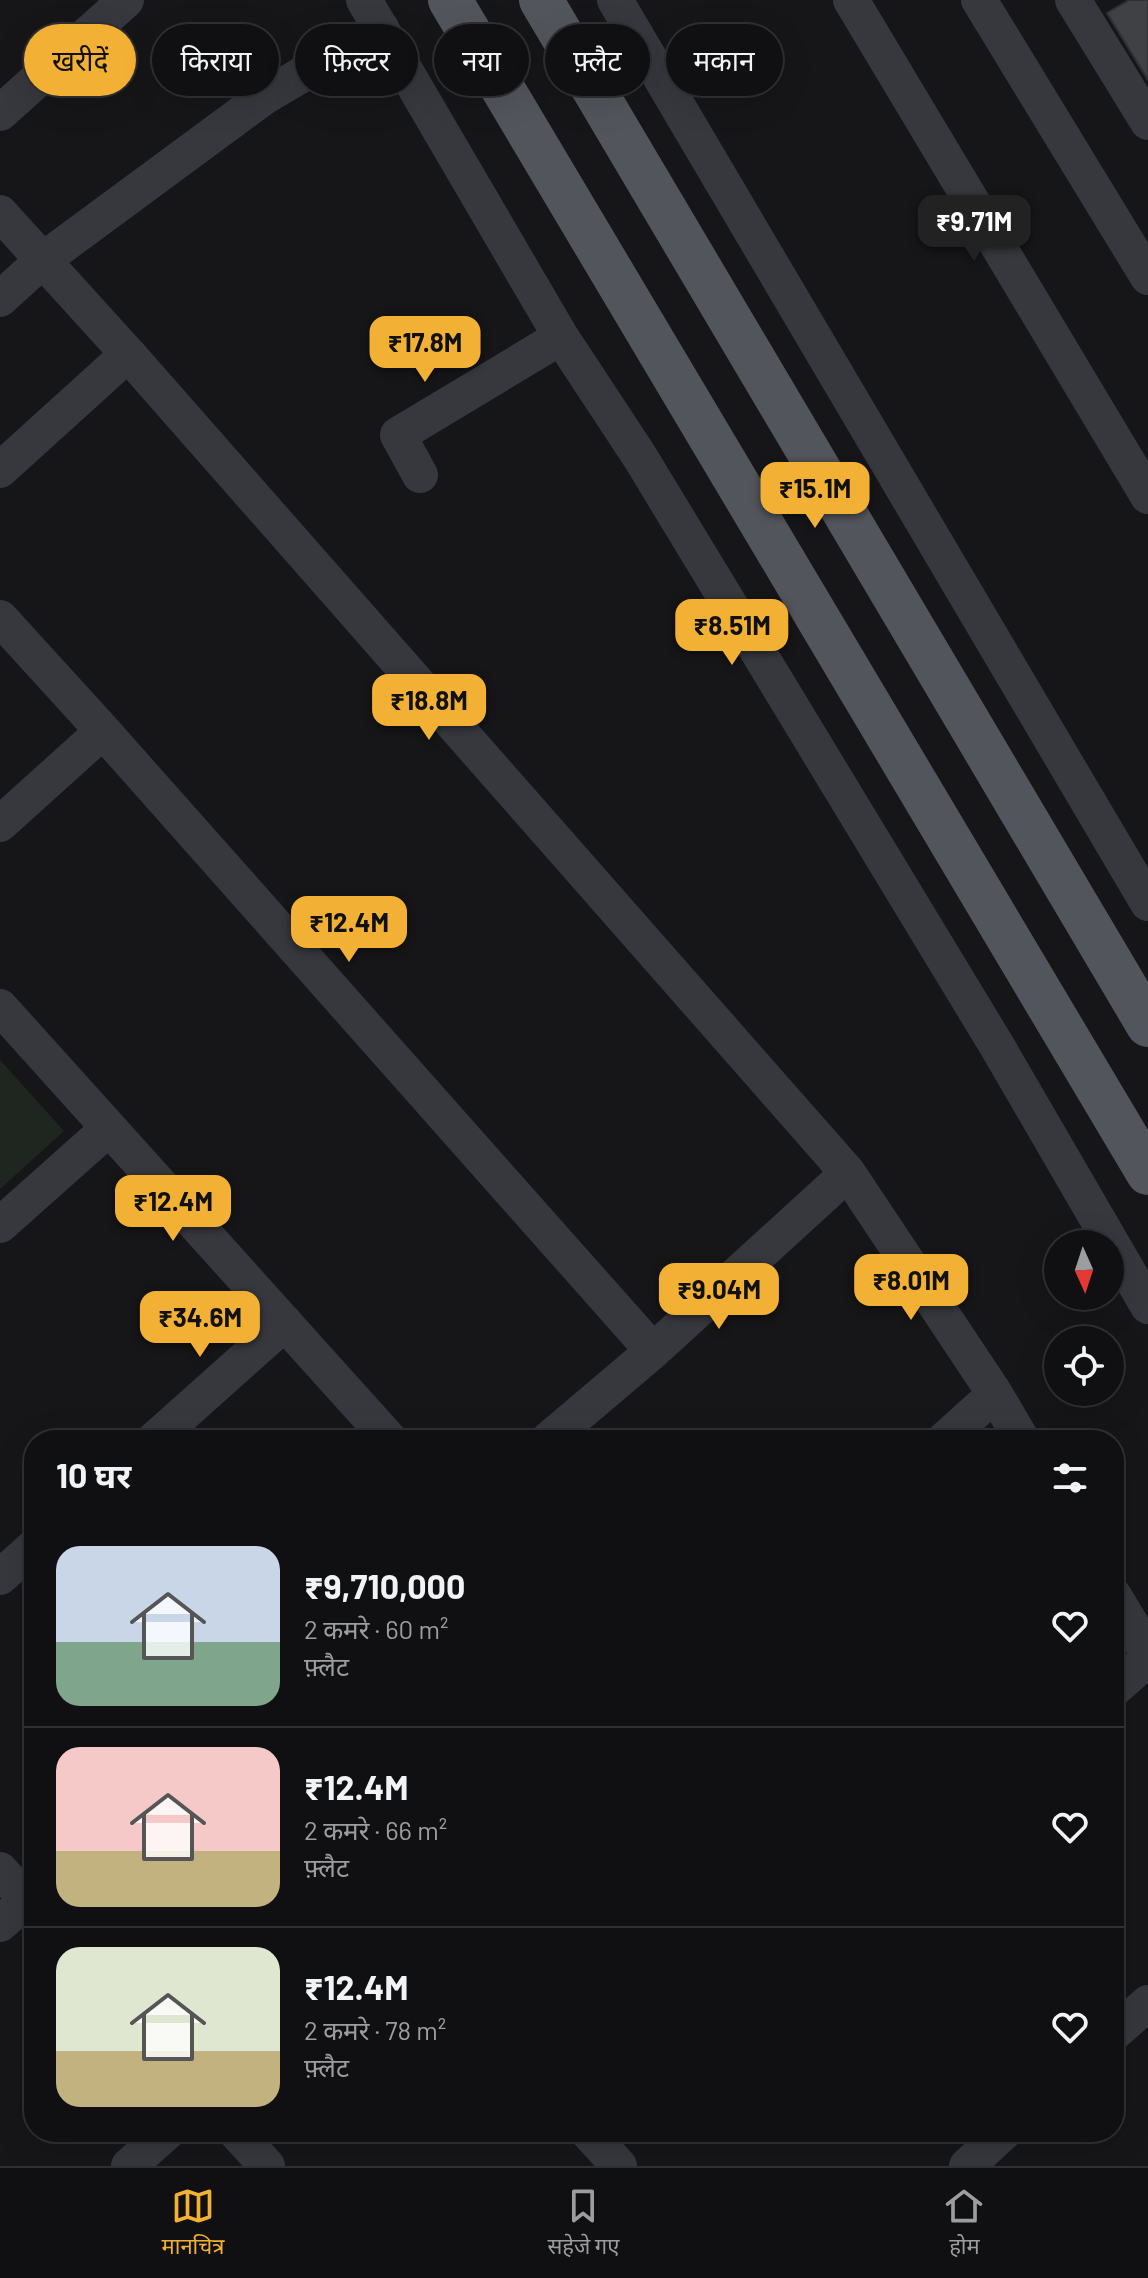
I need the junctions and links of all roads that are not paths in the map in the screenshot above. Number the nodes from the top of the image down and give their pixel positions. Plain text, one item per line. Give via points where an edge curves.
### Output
1 (126, 0) edge
2 (450, 0) edge
3 (541, 0) edge
4 (615, 0) edge
5 (851, 0) edge
6 (979, 0) edge
7 (1073, 0) edge
8 (373, 14) edge
9 (0, 113) edge
10 (1148, 122) edge
11 (0, 213) edge
12 (43, 260) junction
13 (1148, 277) edge
14 (0, 299) edge
15 (561, 337) junction
16 (128, 354) junction
17 (0, 470) edge
18 (420, 475) dead end
19 (1148, 496) edge
20 (0, 618) edge
21 (103, 731) junction
22 (0, 824) edge
23 (1148, 903) edge
24 (0, 1007) edge
25 (1148, 1025) edge
26 (109, 1128) junction
27 (848, 1173) junction
28 (1148, 1173) edge
29 (0, 1225) edge
30 (1148, 1306) edge
31 (285, 1323) junction
32 (653, 1351) junction
33 (995, 1394) junction
34 (165, 1430) edge
35 (381, 1430) edge
36 (560, 1430) edge
37 (955, 1430) edge
38 (1016, 1430) edge
39 (24, 1556) edge
40 (0, 1577) edge
41 (1124, 1614) edge
42 (1148, 1656) edge
43 (1124, 1679) edge
44 (0, 1870) edge
45 (24, 1891) edge
46 (24, 1903) edge
47 (0, 1924) edge
48 (1148, 2003) edge
49 (1124, 2024) edge
50 (156, 2142) edge
51 (245, 2142) edge
52 (993, 2142) edge
53 (129, 2166) edge
54 (267, 2166) edge
55 (967, 2166) edge

1 - 9 street
2 - 28 main road
3 - 25 main road
4 - 23 street
5 - 19 street
6 - 13 street
7 - 10 street
8 - 12 street
8 - 15 street
11 - 12 street
12 - 14 street
12 - 16 street
15 - 18 street via 398,435
15 - 30 street via 640,457 997,1046
16 - 17 street
16 - 27 street
20 - 21 street
21 - 22 street
21 - 32 street
24 - 26 street
26 - 29 street
26 - 31 street
27 - 32 street
27 - 33 street
31 - 34 street
31 - 35 street
32 - 36 street
33 - 37 street
33 - 38 street
39 - 40 street
41 - 42 street
42 - 43 street
44 - 45 street
46 - 47 street
48 - 49 street
50 - 53 street
51 - 54 street
52 - 55 street

